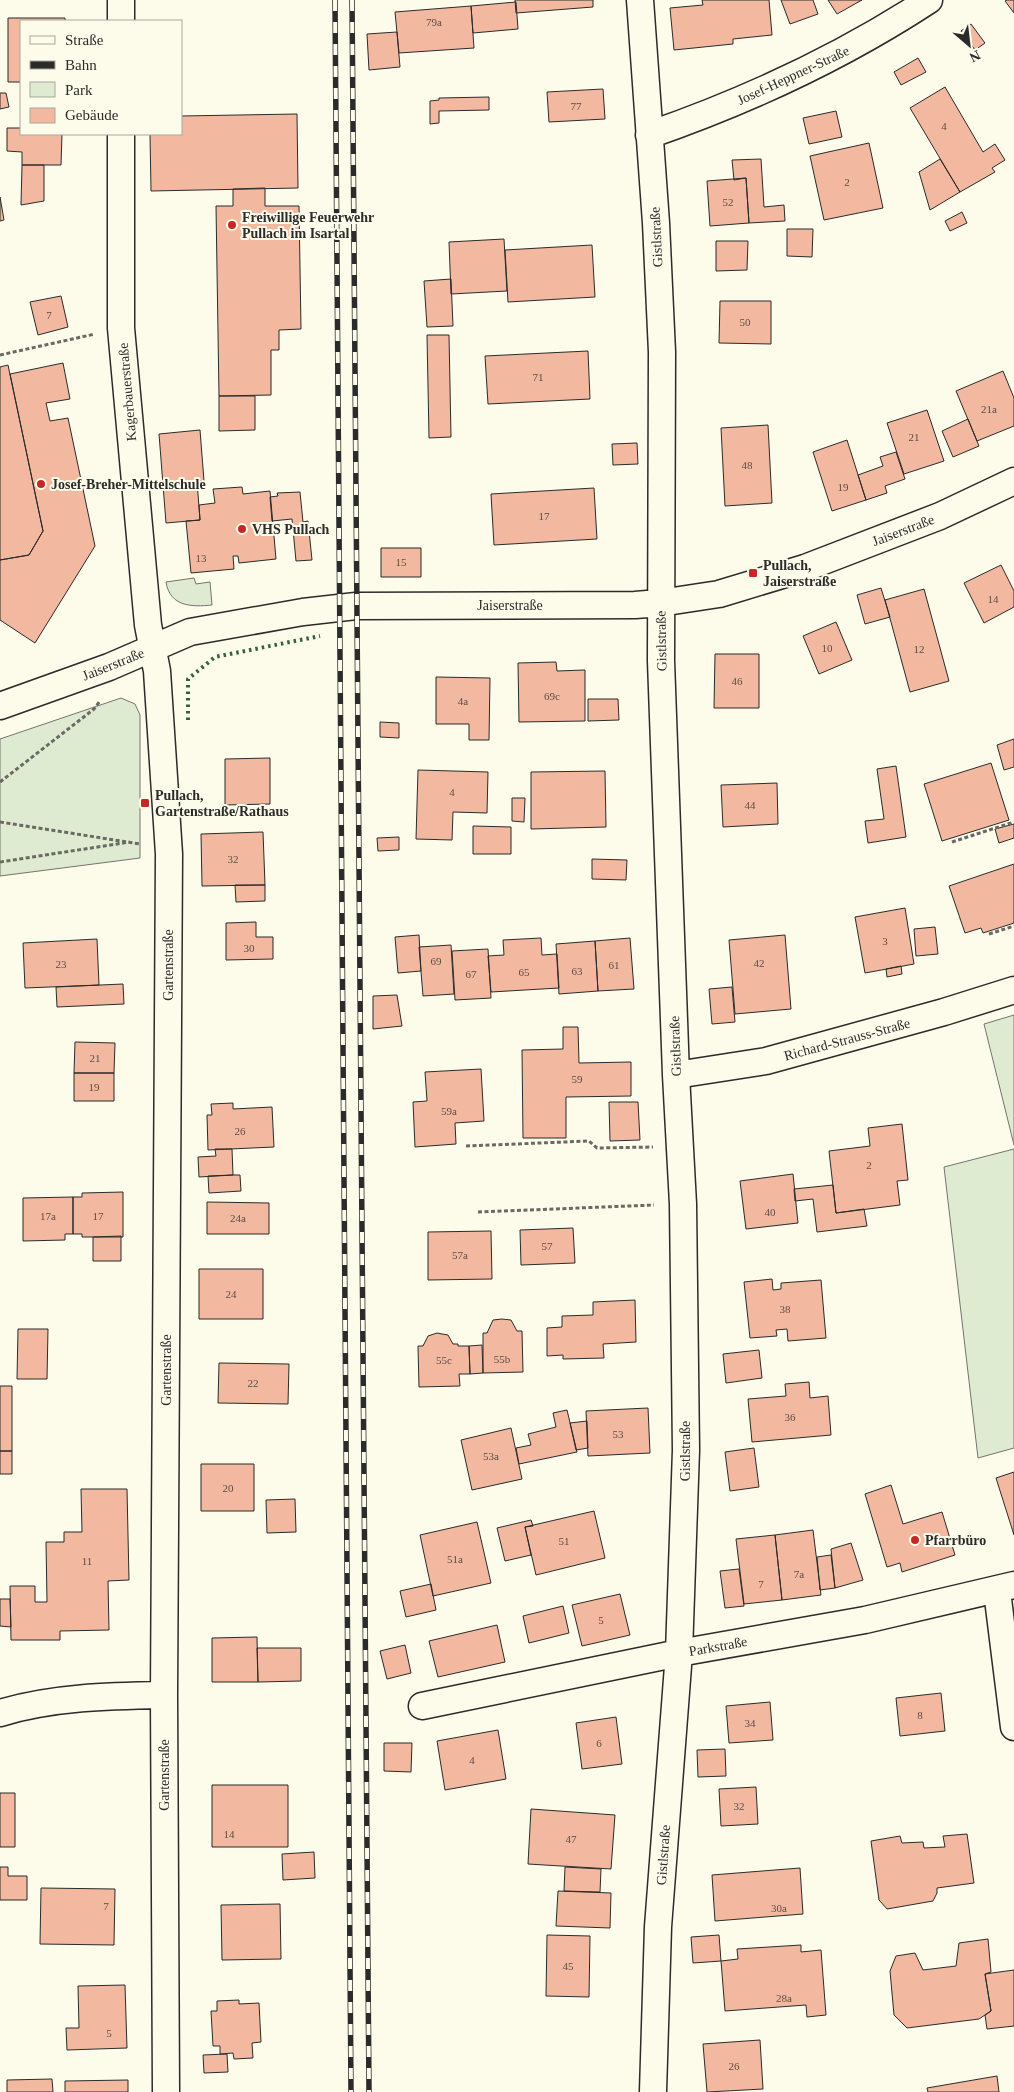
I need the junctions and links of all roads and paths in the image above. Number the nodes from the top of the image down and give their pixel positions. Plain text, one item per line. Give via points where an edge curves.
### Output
1 (121, 0) edge
2 (640, 0) edge
3 (929, 0) edge
4 (121, 20) edge
5 (121, 135) edge
6 (649, 135) junction
7 (121, 328) junction
8 (0, 355) edge
9 (1014, 481) edge
10 (660, 603) junction
11 (152, 649) junction
12 (0, 706) edge
13 (94, 709) dead end
14 (0, 782) edge
15 (0, 822) edge
16 (1014, 822) edge
17 (135, 842) junction
18 (952, 842) dead end
19 (169, 854) junction
20 (0, 862) edge
21 (1014, 926) edge
22 (989, 934) dead end
23 (1014, 990) edge
24 (676, 1075) junction
25 (466, 1146) dead end
26 (680, 1147) junction
27 (683, 1204) junction
28 (478, 1212) dead end
29 (1005, 1588) edge
30 (679, 1653) junction
31 (164, 1695) junction
32 (422, 1706) dead end
33 (0, 1713) edge
34 (1014, 1727) edge
35 (166, 2092) edge
36 (653, 2092) edge

1 - 4 street
2 - 6 street, Gistlstraße
3 - 6 street, Josef-Heppner-Straße via 830,59 698,118
5 - 7 street, Kagerbauerstraße
6 - 10 street, Gistlstraße via 662,352
7 - 8 path
7 - 11 street, Kagerbauerstraße
9 - 10 street, Jaiserstraße via 940,516 805,568 719,594
10 - 11 street, Jaiserstraße via 356,606 190,632
10 - 24 street, Gistlstraße
11 - 12 street, Jaiserstraße
11 - 19 street, Gartenstraße
13 - 14 path
15 - 17 path
16 - 18 path
17 - 19 path
17 - 20 path
19 - 31 street, Gartenstraße
21 - 22 path
23 - 24 street, Richard-Strauss-Straße via 766,1062
24 - 26 street, Gistlstraße
25 - 26 path via 589,1141 597,1148
26 - 27 street, Gistlstraße
27 - 28 path
27 - 30 street, Gistlstraße via 686,1459
29 - 30 street, Parkstraße via 865,1620
29 - 34 street
30 - 32 street, Parkstraße
30 - 36 street, Gistlstraße via 658,1927
31 - 33 street via 93,1696
31 - 35 street, Gartenstraße

